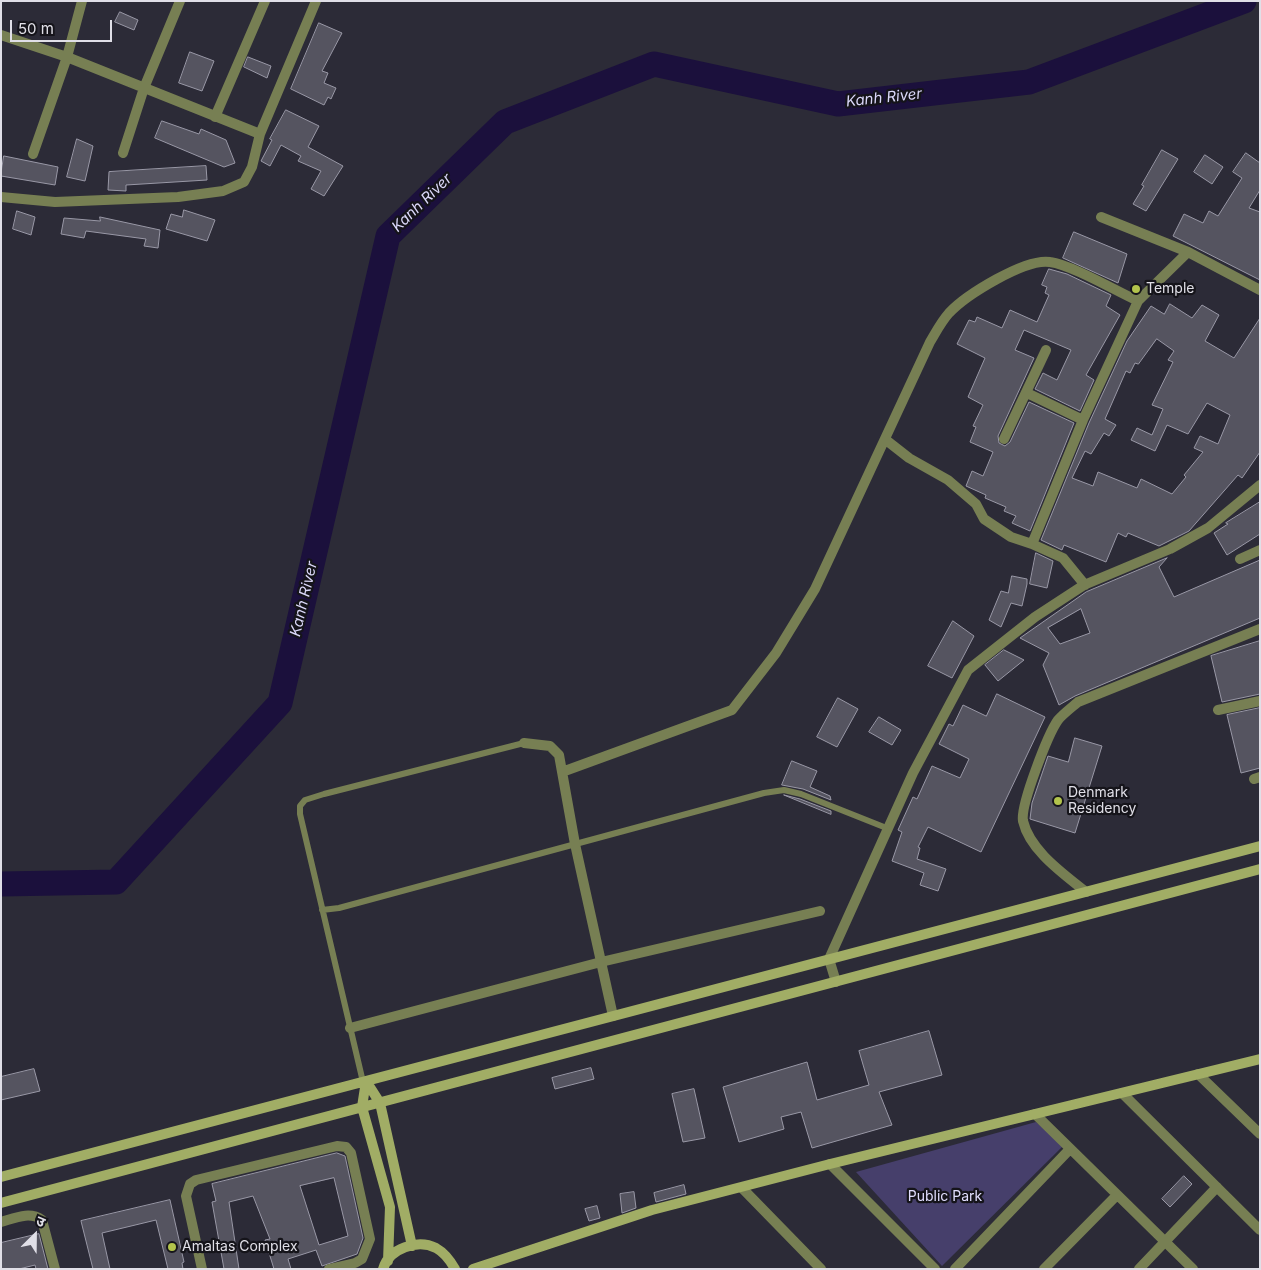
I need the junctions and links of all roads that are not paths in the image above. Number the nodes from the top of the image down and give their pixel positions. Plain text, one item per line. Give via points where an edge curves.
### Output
1 (82, 1) edge
2 (180, 1) edge
3 (265, 1) edge
4 (316, 1) edge
5 (1, 35) edge
6 (67, 57) junction
7 (144, 88) junction
8 (215, 117) junction
9 (260, 134) junction
10 (123, 153) dead end
11 (33, 154) dead end
12 (1, 197) edge
13 (1101, 217) dead end
14 (1188, 252) junction
15 (1260, 290) edge
16 (1138, 301) junction
17 (1046, 350) dead end
18 (1027, 393) junction
19 (1083, 420) junction
20 (1004, 439) dead end
21 (886, 440) junction
22 (1260, 485) edge
23 (1032, 544) junction
24 (1260, 550) edge
25 (1240, 560) dead end
26 (1085, 585) junction
27 (1260, 629) edge
28 (1260, 701) edge
29 (1218, 710) dead end
30 (524, 743) joint
31 (562, 772) junction
32 (888, 829) junction
33 (575, 844) junction
34 (1260, 846) edge
35 (1260, 869) edge
36 (1086, 892) junction
37 (322, 910) junction
38 (820, 912) dead end
39 (830, 959) junction
40 (601, 962) junction
41 (836, 982) junction
42 (613, 1016) junction
43 (350, 1028) junction
44 (1260, 1059) edge
45 (1198, 1074) junction
46 (365, 1081) junction
47 (1122, 1093) junction
48 (380, 1103) junction
49 (362, 1107) junction
50 (1035, 1114) junction
51 (1260, 1134) edge
52 (1070, 1149) junction
53 (830, 1164) junction
54 (1, 1177) edge
55 (1217, 1187) junction
56 (742, 1188) junction
57 (1117, 1194) junction
58 (1, 1203) edge
59 (1, 1222) edge
60 (1260, 1230) edge
61 (1166, 1241) junction
62 (412, 1246) junction
63 (386, 1265) edge
64 (55, 1269) edge
65 (202, 1269) edge
66 (329, 1269) edge
67 (455, 1269) edge
68 (474, 1269) edge
69 (821, 1269) edge
70 (935, 1269) edge
71 (955, 1269) edge
72 (1044, 1269) edge
73 (1139, 1269) edge
74 (1194, 1269) edge

1 - 6 street
2 - 7 street
3 - 8 street
4 - 9 street
5 - 6 street
6 - 7 street
6 - 11 street
7 - 8 street
7 - 10 street
8 - 9 street
9 - 12 street via 252,167 244,182 223,191 100,202
13 - 14 street
14 - 15 street
14 - 16 street
16 - 19 street
16 - 21 street via 1049,262 1016,269 984,286 950,312 940,325
17 - 18 street
18 - 19 street
18 - 20 street
19 - 23 street
21 - 23 street via 909,458 948,480 976,504 984,519 1011,537
21 - 31 street via 815,589 776,653 732,710
22 - 26 street via 1208,528 1170,549
23 - 26 street via 1063,558
24 - 25 street
26 - 32 street via 1035,617 968,670 913,773
27 - 36 street via 1115,685 1078,702 1058,720 1026,799 1023,820 1032,840 1054,866
28 - 29 street
30 - 31 street via 550,746 559,755
30 - 37 lane via 305,800 300,806 300,814
31 - 33 street
32 - 33 lane via 784,790
32 - 39 street
33 - 37 lane
33 - 40 street
34 - 36 street
35 - 41 street
36 - 39 street
37 - 43 lane
38 - 40 street
39 - 41 street
39 - 42 street
40 - 42 street
40 - 43 street
41 - 48 street
42 - 46 street
43 - 46 lane
44 - 45 street
45 - 47 street
45 - 51 street
46 - 48 street
46 - 49 street
46 - 54 street
47 - 50 street
47 - 55 street
48 - 49 street
48 - 62 street
49 - 58 street
49 - 63 street via 390,1207
50 - 52 street
50 - 53 street
52 - 57 street
52 - 71 street
53 - 56 street
53 - 70 street
55 - 60 street
55 - 61 street
56 - 68 street via 652,1210
56 - 69 street
57 - 61 street
57 - 72 street
59 - 64 street via 26,1215 42,1220
61 - 73 street
61 - 74 street
62 - 63 street via 393,1254
62 - 67 street via 422,1244 436,1248 449,1258
65 - 66 street via 186,1196 190,1184 337,1146 346,1147 351,1153 370,1239 362,1259

